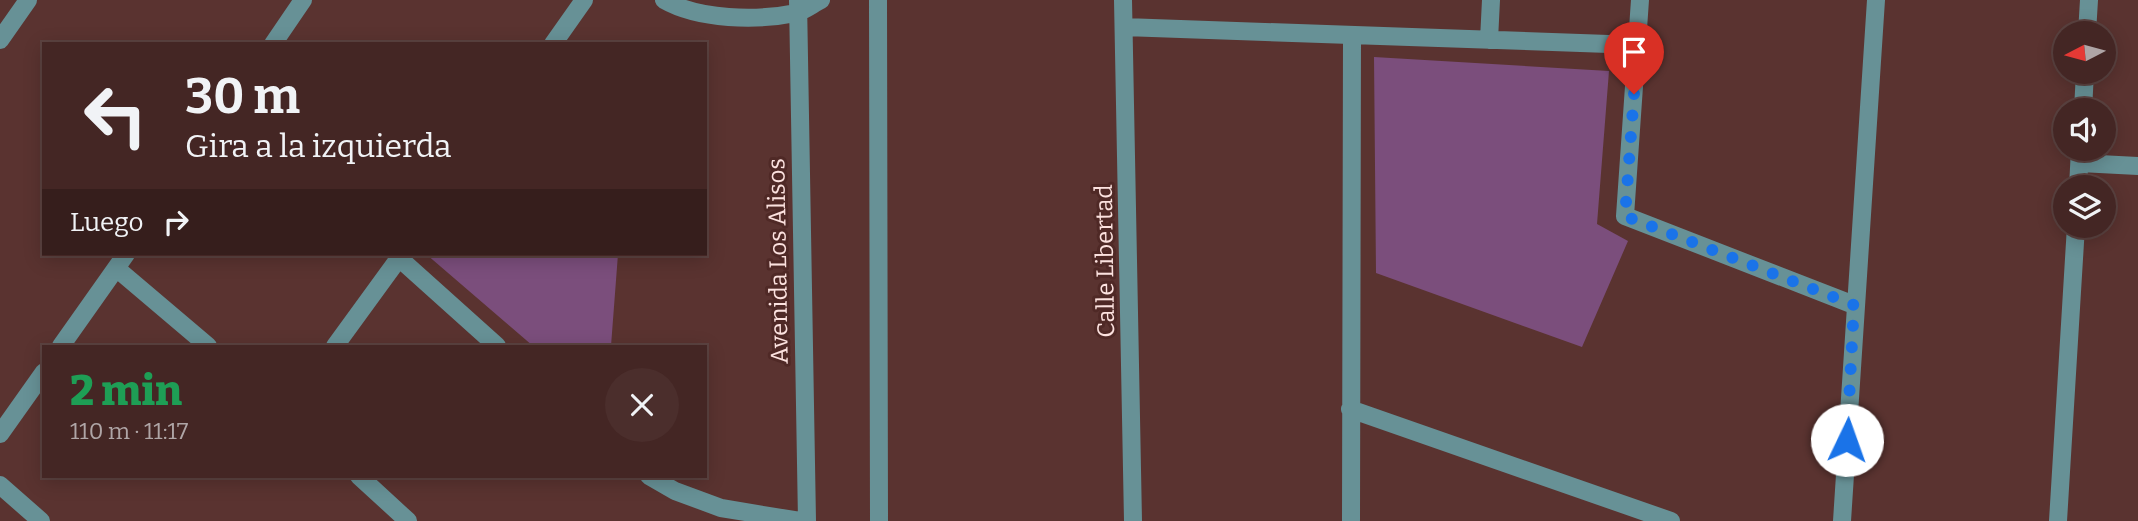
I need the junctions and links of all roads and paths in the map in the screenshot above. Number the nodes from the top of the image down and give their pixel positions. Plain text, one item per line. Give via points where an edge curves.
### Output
1 (28, 0) edge
2 (303, 0) edge
3 (584, 0) edge
4 (664, 0) edge
5 (821, 0) edge
6 (878, 0) edge
7 (1123, 0) edge
8 (1490, 0) edge
9 (1640, 0) edge
10 (1875, 0) edge
11 (2089, 0) edge
12 (798, 6) edge
13 (2088, 21) edge
14 (1124, 27) junction
15 (1352, 35) junction
16 (0, 40) edge
17 (1489, 40) junction
18 (274, 42) edge
19 (554, 42) edge
20 (1637, 45) junction
21 (2109, 161) edge
22 (2138, 166) edge
23 (2075, 238) edge
24 (401, 256) edge
25 (121, 261) edge
26 (1854, 305) junction
27 (62, 345) edge
28 (207, 345) edge
29 (336, 345) edge
30 (496, 345) edge
31 (42, 375) edge
32 (1350, 409) junction
33 (0, 434) edge
34 (361, 478) edge
35 (652, 478) edge
36 (0, 485) edge
37 (41, 521) edge
38 (408, 521) edge
39 (800, 521) edge
40 (807, 521) edge
41 (878, 521) edge
42 (1133, 521) edge
43 (1351, 521) edge
44 (1671, 521) edge
45 (1842, 521) edge
46 (2058, 521) edge

1 - 16 street
2 - 18 street
3 - 19 street
4 - 12 street via 704,16 741,17
5 - 12 street
6 - 41 street
7 - 14 street, Calle Libertad
8 - 17 street
9 - 20 street
10 - 26 street
11 - 13 street
12 - 40 street, Avenida Los Alisos
14 - 15 street
14 - 42 street, Calle Libertad
15 - 17 street
15 - 32 street
17 - 20 street
20 - 26 street via 1625,216
21 - 22 street
23 - 46 street
24 - 29 street
24 - 30 street
25 - 27 street
25 - 28 street
26 - 45 street
31 - 33 street
32 - 43 street
32 - 44 street
34 - 38 street
35 - 39 street via 721,508
36 - 37 street

